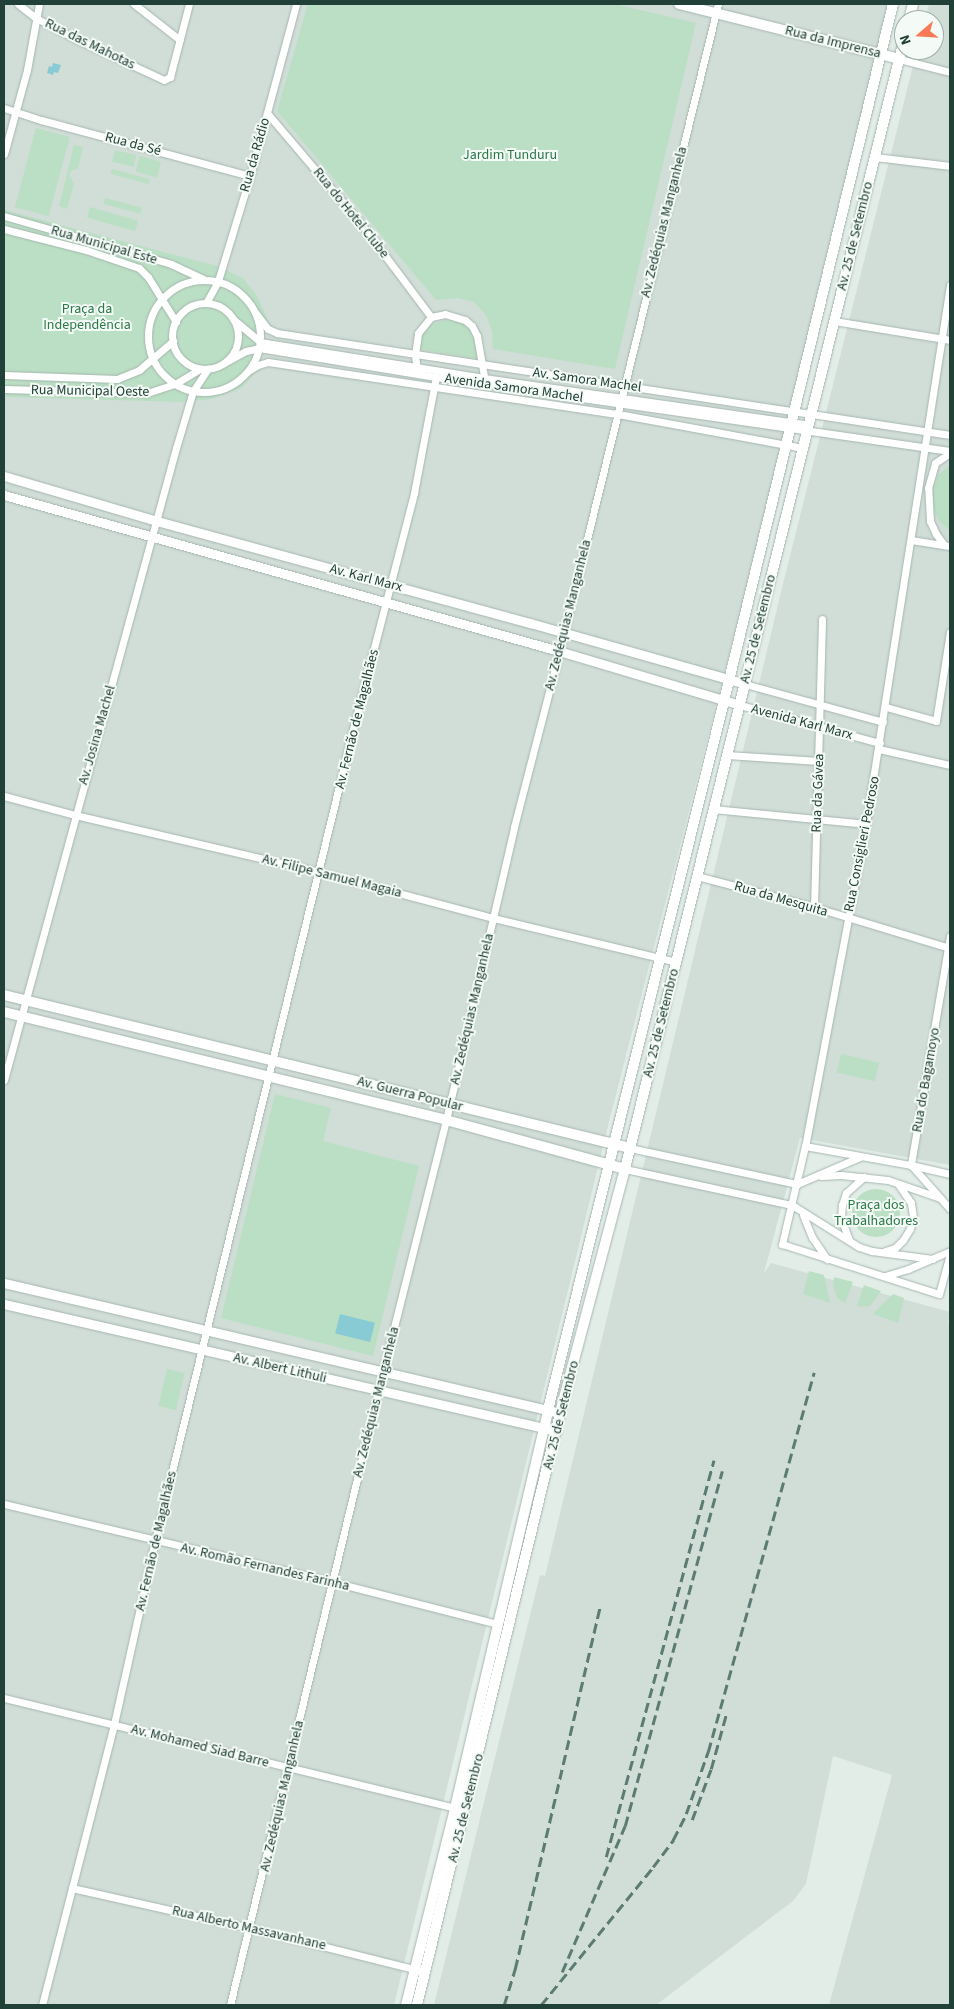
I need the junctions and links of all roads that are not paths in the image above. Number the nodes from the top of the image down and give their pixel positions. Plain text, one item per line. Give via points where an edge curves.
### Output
1 (18, 4) edge
2 (39, 4) edge
3 (134, 4) edge
4 (189, 4) edge
5 (296, 4) edge
6 (679, 4) edge
7 (892, 4) edge
8 (717, 8) edge
9 (36, 18) junction
10 (180, 40) junction
11 (880, 54) junction
12 (894, 58) edge
13 (899, 60) edge
14 (903, 60) edge
15 (950, 72) edge
16 (4, 108) edge
17 (16, 113) junction
18 (267, 113) junction
19 (4, 154) edge
20 (875, 157) junction
21 (950, 166) edge
22 (250, 176) junction
23 (4, 216) edge
24 (4, 229) edge
25 (147, 257) junction
26 (140, 268) junction
27 (203, 279) junction
28 (218, 281) junction
29 (950, 285) edge
30 (161, 299) junction
31 (206, 303) junction
32 (256, 312) junction
33 (431, 317) junction
34 (233, 319) junction
35 (834, 321) junction
36 (176, 322) junction
37 (942, 339) junction
38 (950, 340) edge
39 (173, 341) junction
40 (259, 345) junction
41 (415, 355) junction
42 (153, 360) junction
43 (224, 363) junction
44 (481, 366) junction
45 (204, 369) junction
46 (248, 370) junction
47 (417, 371) junction
48 (4, 375) edge
49 (436, 377) junction
50 (485, 381) junction
51 (175, 384) junction
52 (623, 385) junction
53 (435, 388) junction
54 (4, 389) edge
55 (193, 391) junction
56 (621, 400) junction
57 (794, 411) junction
58 (618, 414) junction
59 (812, 414) junction
60 (790, 425) junction
61 (808, 428) junction
62 (928, 431) junction
63 (950, 435) edge
64 (785, 445) junction
65 (925, 447) junction
66 (803, 448) junction
67 (950, 452) edge
68 (4, 476) edge
69 (4, 495) edge
70 (157, 521) junction
71 (152, 538) junction
72 (911, 540) junction
73 (947, 546) edge
74 (391, 585) junction
75 (386, 603) junction
76 (822, 619) dead end
77 (950, 632) edge
78 (564, 633) junction
79 (559, 651) junction
80 (728, 680) junction
81 (745, 684) junction
82 (724, 701) junction
83 (740, 705) junction
84 (820, 705) junction
85 (886, 707) junction
86 (883, 722) junction
87 (820, 728) junction
88 (880, 746) junction
89 (727, 755) junction
90 (819, 761) junction
91 (950, 765) edge
92 (4, 796) edge
93 (714, 809) junction
94 (75, 815) junction
95 (817, 820) junction
96 (866, 824) junction
97 (320, 872) junction
98 (697, 876) junction
99 (814, 907) junction
100 (493, 918) junction
101 (848, 918) junction
102 (950, 936) edge
103 (949, 947) edge
104 (661, 958) junction
105 (676, 962) junction
106 (4, 996) edge
107 (25, 1000) junction
108 (4, 1012) edge
109 (20, 1016) junction
110 (273, 1059) junction
111 (269, 1076) junction
112 (4, 1080) edge
113 (450, 1104) junction
114 (446, 1120) junction
115 (614, 1144) junction
116 (805, 1146) junction
117 (630, 1148) junction
118 (860, 1156) junction
119 (609, 1165) junction
120 (911, 1165) junction
121 (625, 1169) junction
122 (950, 1174) edge
123 (815, 1176) junction
124 (864, 1177) junction
125 (896, 1183) junction
126 (797, 1184) junction
127 (942, 1199) junction
128 (792, 1205) junction
129 (950, 1209) edge
130 (803, 1214) junction
131 (849, 1240) junction
132 (882, 1252) junction
133 (950, 1252) edge
134 (826, 1259) junction
135 (932, 1259) junction
136 (882, 1277) junction
137 (4, 1282) edge
138 (4, 1304) edge
139 (207, 1330) junction
140 (203, 1349) junction
141 (383, 1371) junction
142 (378, 1391) junction
143 (548, 1410) junction
144 (560, 1413) junction
145 (544, 1428) junction
146 (557, 1431) junction
147 (4, 1504) edge
148 (155, 1541) junction
149 (333, 1582) junction
150 (498, 1624) junction
151 (4, 1698) edge
152 (114, 1724) junction
153 (288, 1768) junction
154 (455, 1808) junction
155 (72, 1888) junction
156 (250, 1928) junction
157 (420, 1970) junction
158 (42, 2005) edge
159 (230, 2005) edge
160 (406, 2005) edge
161 (417, 2005) edge

1 - 9 street, Rua das Mahotas
2 - 9 street
3 - 10 street
4 - 10 street
5 - 18 street, Rua da Rádio
6 - 8 main road, Rua da Imprensa
7 - 11 main road, Av. 25 de Setembro
8 - 11 main road, Rua da Imprensa
8 - 52 street, Av. Zedéquias Manganhela
9 - 10 street, Rua das Mahotas via 164,80 170,77
9 - 17 street
11 - 12 main road, Rua da Imprensa
11 - 57 main road, Av. 25 de Setembro
13 - 20 main road, Av. 25 de Setembro
14 - 15 street, Rua da Imprensa
16 - 17 street, Rua da Sé
17 - 19 street
17 - 22 street, Rua da Sé
18 - 22 street, Rua da Rádio
18 - 33 street, Rua do Hotel Clube via 362,225
20 - 21 street
20 - 35 main road, Av. 25 de Setembro
22 - 28 street, Rua da Rádio
23 - 25 street, Rua Municipal Este
24 - 26 street, Rua Municipal Este
25 - 26 street
25 - 27 street, Rua Municipal Este
26 - 30 street, Rua Municipal Este
27 - 28 street
27 - 30 street via 173,288
28 - 31 street, Rua da Rádio
28 - 32 street via 234,287
29 - 37 street, Rua Consiglieri Pedroso
30 - 36 street, Rua Municipal Este
30 - 42 street via 152,312 148,328
31 - 34 street via 217,305
31 - 36 street via 188,308
32 - 40 street via 260,327
32 - 41 street, Av. Samora Machel via 268,329 276,333
33 - 41 street via 418,333
33 - 44 street via 446,314 465,320 472,326 477,336
34 - 40 street
34 - 43 street via 238,338 236,348
35 - 37 street
35 - 59 main road, Av. 25 de Setembro
36 - 39 street
37 - 38 street
37 - 62 street, Rua Consiglieri Pedroso
39 - 42 street, Rua Municipal Oeste
39 - 45 street via 182,359
40 - 43 street
40 - 46 street
40 - 47 street, Av. Samora Machel
41 - 44 street, Av. Samora Machel
41 - 47 street
42 - 48 street, Rua Municipal Oeste via 127,376 108,380
42 - 51 street
43 - 45 street
44 - 50 street
44 - 52 street, Av. Samora Machel
45 - 51 street, Rua Municipal Oeste
45 - 55 street, Av. Josina Machel
46 - 53 street via 268,362
46 - 55 street via 229,386
47 - 49 street, Avenida Samora Machel
47 - 50 street, Av. Samora Machel
49 - 50 street, Avenida Samora Machel
49 - 53 street, Av. Fernão de Magalhães
50 - 56 street, Av. Samora Machel
51 - 54 street, Rua Municipal Oeste via 159,391 136,394
51 - 55 street
52 - 56 street, Av. Zedéquias Manganhela
52 - 57 street, Av. Samora Machel
53 - 58 street
53 - 74 street, Av. Fernão de Magalhães
55 - 70 street, Av. Josina Machel
56 - 58 street, Av. Zedéquias Manganhela
56 - 60 street
57 - 59 street, Av. Samora Machel
57 - 60 main road, Av. 25 de Setembro
58 - 64 street
58 - 78 street, Av. Zedéquias Manganhela
59 - 61 main road, Av. 25 de Setembro
59 - 62 street, Av. Samora Machel
60 - 61 street
60 - 64 main road, Av. 25 de Setembro
61 - 65 street
61 - 66 main road, Av. 25 de Setembro
62 - 63 street, Av. Samora Machel
62 - 65 street, Rua Consiglieri Pedroso
64 - 66 street
64 - 80 main road, Av. 25 de Setembro
65 - 67 street
65 - 72 street, Rua Consiglieri Pedroso
66 - 81 main road, Av. 25 de Setembro
67 - 73 street via 935,463 928,488 930,521
68 - 70 street, Av. Karl Marx
69 - 71 street, Av. Karl Marx
70 - 71 street, Av. Josina Machel
70 - 74 street, Av. Karl Marx
71 - 75 street, Av. Karl Marx
71 - 94 street, Av. Josina Machel
72 - 73 street
72 - 85 street, Rua Consiglieri Pedroso
74 - 75 street, Av. Fernão de Magalhães
74 - 78 street, Av. Karl Marx
75 - 79 street, Av. Karl Marx
75 - 97 street, Av. Fernão de Magalhães
76 - 84 street, Rua da Gávea
77 - 85 street via 936,722
78 - 79 street, Av. Zedéquias Manganhela
78 - 80 street, Av. Karl Marx
79 - 82 street, Av. Karl Marx
79 - 100 street, Av. Zedéquias Manganhela
80 - 81 street, Avenida Karl Marx
80 - 82 main road, Av. 25 de Setembro
81 - 83 main road, Av. 25 de Setembro
81 - 84 street, Avenida Karl Marx
82 - 83 street, Avenida Karl Marx
82 - 104 main road, Av. 25 de Setembro
83 - 87 street, Avenida Karl Marx
83 - 89 main road, Av. 25 de Setembro
84 - 86 street, Avenida Karl Marx
84 - 87 street, Rua da Gávea
85 - 86 street, Rua Consiglieri Pedroso
86 - 88 street, Rua Consiglieri Pedroso
87 - 88 street, Avenida Karl Marx
87 - 90 street, Rua da Gávea
88 - 91 street, Avenida Karl Marx
88 - 96 street, Rua Consiglieri Pedroso
89 - 90 street
89 - 93 main road, Av. 25 de Setembro
90 - 95 street, Rua da Gávea
92 - 94 street, Av. Filipe Samuel Magaia
93 - 95 street
93 - 98 main road, Av. 25 de Setembro
94 - 97 street, Av. Filipe Samuel Magaia
94 - 107 street, Av. Josina Machel
95 - 96 street
95 - 99 street, Rua da Gávea
96 - 101 street, Rua Consiglieri Pedroso
97 - 100 street, Av. Filipe Samuel Magaia
97 - 110 street, Av. Fernão de Magalhães
98 - 99 street, Rua da Mesquita
98 - 105 main road, Av. 25 de Setembro
99 - 101 street, Rua da Mesquita
100 - 104 street, Av. Filipe Samuel Magaia
100 - 113 street, Av. Zedéquias Manganhela
101 - 103 street, Rua da Mesquita
101 - 116 street, Rua Consiglieri Pedroso
102 - 103 street, Rua do Bagamoyo
103 - 120 street, Rua do Bagamoyo
104 - 105 street, Av. Filipe Samuel Magaia
104 - 115 main road, Av. 25 de Setembro
105 - 117 main road, Av. 25 de Setembro
106 - 107 main road, Av. Guerra Popular
107 - 109 street, Av. Josina Machel
107 - 110 main road, Av. Guerra Popular
108 - 109 main road, Av. Guerra Popular
109 - 111 main road, Av. Guerra Popular
109 - 112 street, Av. Josina Machel
110 - 111 street, Av. Fernão de Magalhães
110 - 113 main road, Av. Guerra Popular
111 - 114 main road, Av. Guerra Popular
111 - 139 street, Av. Fernão de Magalhães
113 - 114 street, Av. Zedéquias Manganhela
113 - 115 main road, Av. Guerra Popular
114 - 119 main road, Av. Guerra Popular
114 - 141 street, Av. Zedéquias Manganhela
115 - 117 main road, Av. Guerra Popular
115 - 119 main road, Av. 25 de Setembro
116 - 118 street
116 - 126 street
117 - 121 main road, Av. 25 de Setembro
117 - 126 street, Av. Guerra Popular
118 - 120 street
118 - 123 street
119 - 121 main road, Av. Guerra Popular
119 - 143 main road, Av. 25 de Setembro
120 - 122 street
120 - 127 street
121 - 128 street, Av. Guerra Popular
121 - 144 main road, Av. 25 de Setembro
123 - 124 street
123 - 126 street
124 - 125 street
124 - 131 street via 846,1193 842,1205 841,1218
125 - 127 street
125 - 132 street via 911,1203 913,1217 903,1240 895,1248
126 - 128 street
127 - 129 street
128 - 130 street, Av. Guerra Popular
128 - 134 street via 782,1244
130 - 131 street, Av. Guerra Popular
130 - 134 street, Av. Guerra Popular
131 - 132 street, Av. Guerra Popular via 859,1247
132 - 135 street, Av. Guerra Popular
133 - 135 street
133 - 136 street via 939,1294
134 - 136 street
135 - 136 street
137 - 139 street, Av. Albert Lithuli
138 - 140 street, Av. Albert Lithuli
139 - 140 street, Av. Fernão de Magalhães
139 - 141 street, Av. Albert Lithuli
140 - 142 street, Av. Albert Lithuli
140 - 148 street, Av. Fernão de Magalhães
141 - 142 street, Av. Zedéquias Manganhela
141 - 143 street, Av. Albert Lithuli
142 - 145 street, Av. Albert Lithuli
142 - 149 street, Av. Zedéquias Manganhela
143 - 144 street, Av. Albert Lithuli
143 - 145 main road, Av. 25 de Setembro
144 - 146 main road, Av. 25 de Setembro
145 - 146 street, Av. Albert Lithuli
145 - 150 main road, Av. 25 de Setembro
146 - 157 main road, Av. 25 de Setembro
147 - 148 street, Av. Romão Fernandes Farinha
148 - 149 street, Av. Romão Fernandes Farinha
148 - 152 street, Av. Fernão de Magalhães
149 - 150 street, Av. Romão Fernandes Farinha
149 - 153 street, Av. Zedéquias Manganhela
150 - 154 main road, Av. 25 de Setembro
151 - 152 street, Av. Mohamed Siad Barre
152 - 153 street, Av. Mohamed Siad Barre
152 - 155 street, Av. Fernão de Magalhães
153 - 154 street, Av. Mohamed Siad Barre
153 - 156 street, Av. Zedéquias Manganhela
154 - 157 main road, Av. 25 de Setembro
155 - 156 street, Rua Alberto Massavanhane
155 - 158 street, Av. Fernão de Magalhães
156 - 157 street, Rua Alberto Massavanhane
156 - 159 street, Av. Zedéquias Manganhela
157 - 160 main road, Av. 25 de Setembro
157 - 161 main road, Av. 25 de Setembro

